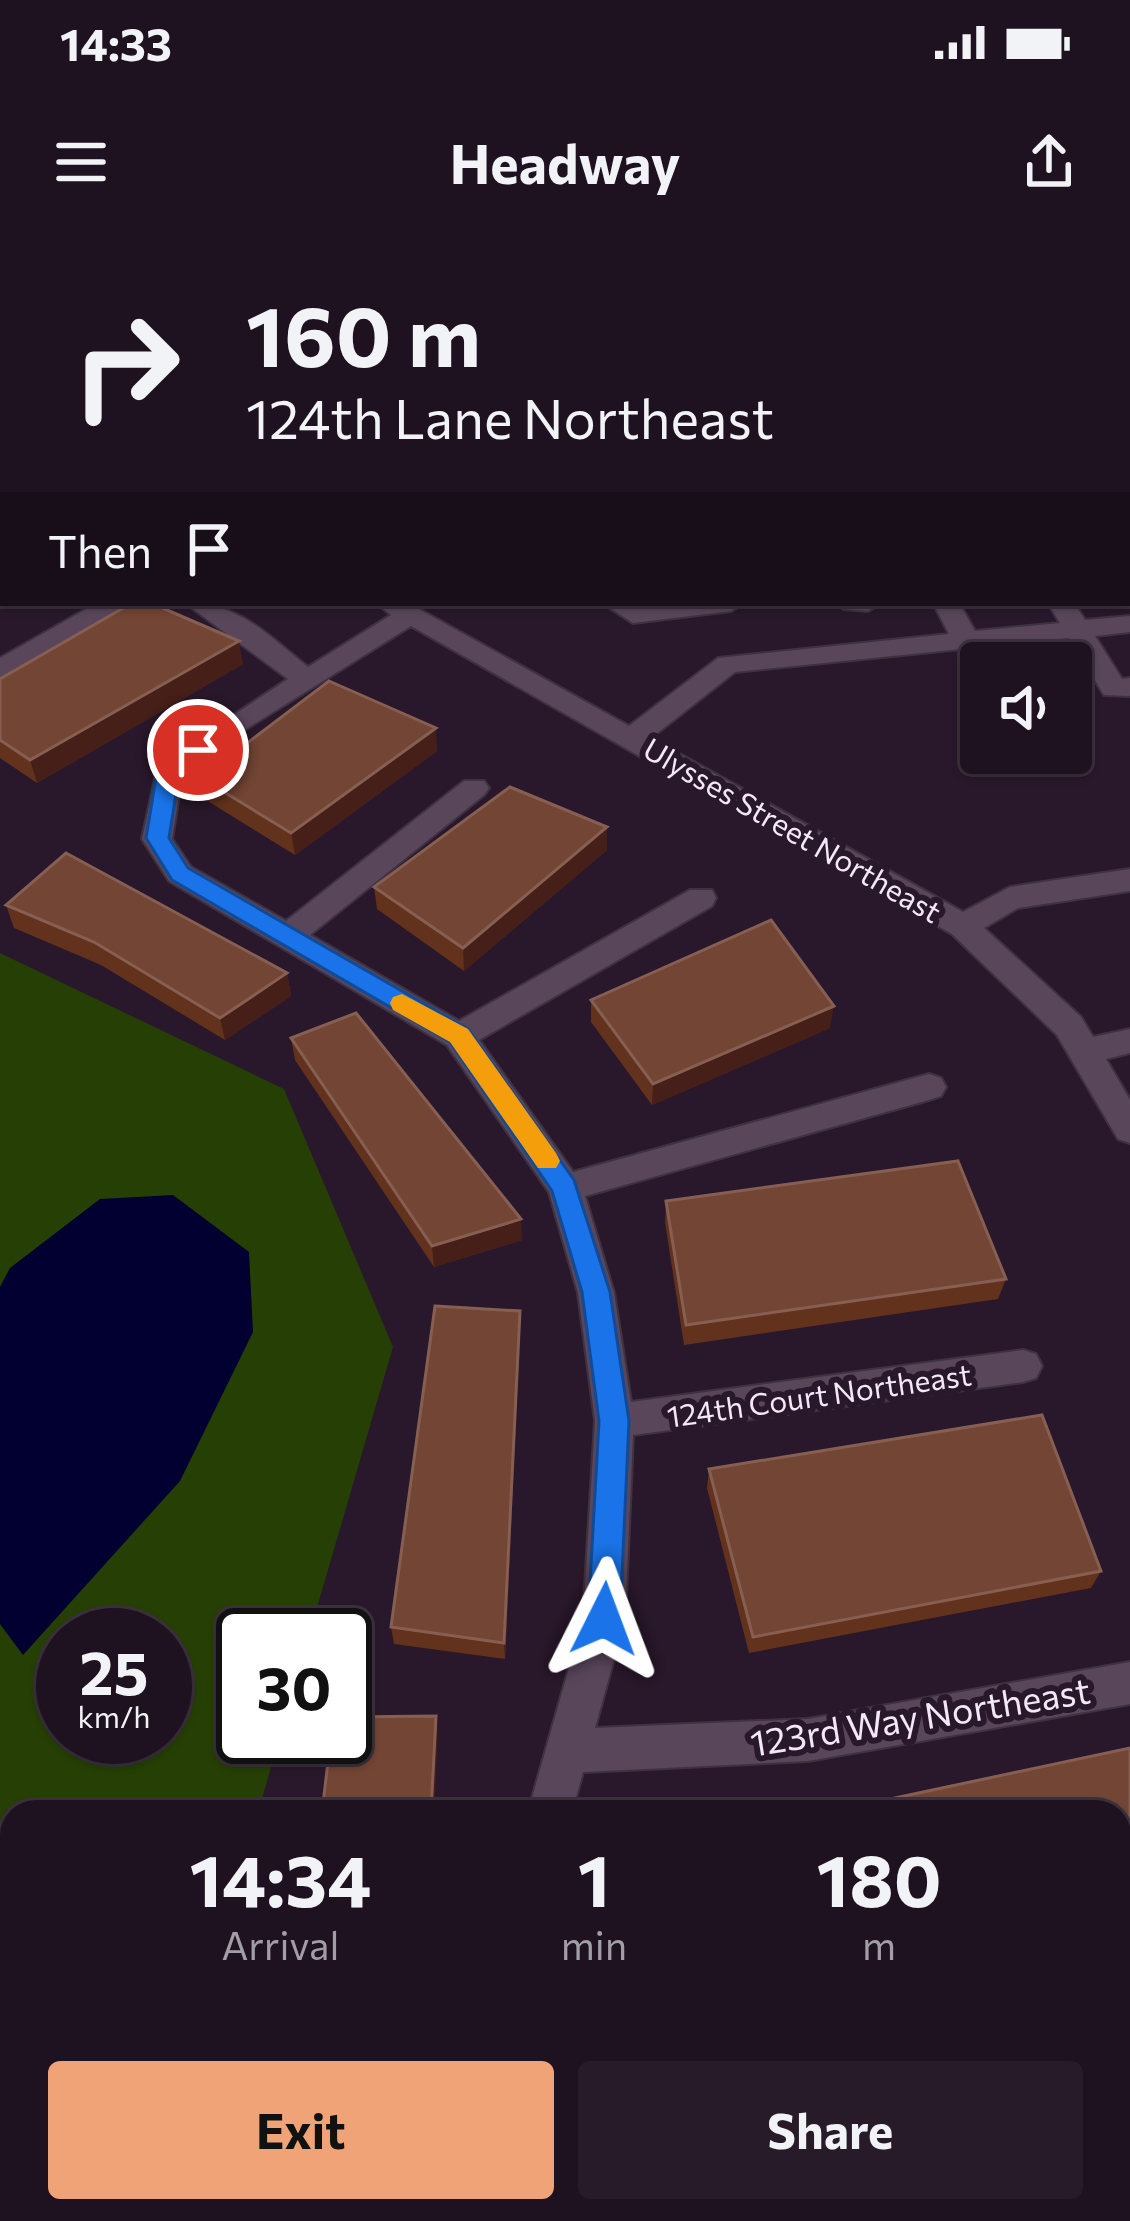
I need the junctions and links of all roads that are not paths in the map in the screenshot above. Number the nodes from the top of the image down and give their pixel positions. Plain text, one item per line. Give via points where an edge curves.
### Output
1 (111, 606) edge
2 (203, 606) edge
3 (620, 606) edge
4 (948, 606) edge
5 (1063, 606) edge
6 (398, 610) edge
7 (1130, 624) edge
8 (740, 627) edge
9 (1077, 629) junction
10 (966, 640) junction
11 (0, 670) edge
12 (306, 679) junction
13 (1130, 688) edge
14 (632, 738) junction
15 (474, 788) dead end
16 (1130, 880) edge
17 (701, 898) dead end
18 (963, 926) junction
19 (287, 937) junction
20 (459, 1036) junction
21 (1130, 1041) edge
22 (1087, 1051) junction
23 (929, 1087) dead end
24 (1130, 1130) edge
25 (565, 1188) junction
26 (1023, 1366) dead end
27 (614, 1421) junction
28 (1130, 1682) edge
29 (567, 1751) junction
30 (553, 1800) edge

1 - 11 street
2 - 12 street
3 - 8 street via 633,615
4 - 10 street
5 - 9 street
6 - 12 street
6 - 14 street, Ulysses Street Northeast
7 - 9 street
8 - 10 street
8 - 14 street via 728,664
9 - 10 street
9 - 13 street via 1114,689
12 - 19 street via 168,772 157,838 180,874
14 - 18 street, Ulysses Street Northeast
15 - 19 street
16 - 18 street via 1010,898
17 - 20 street
18 - 22 street, Ulysses Street Northeast
19 - 20 street
20 - 25 street
21 - 22 street
22 - 24 street, Ulysses Street Northeast
23 - 25 street
25 - 27 street via 596,1292
26 - 27 street, 124th Court Northeast
27 - 29 street via 604,1619
28 - 29 street, 123rd Way Northeast via 808,1740
29 - 30 street

